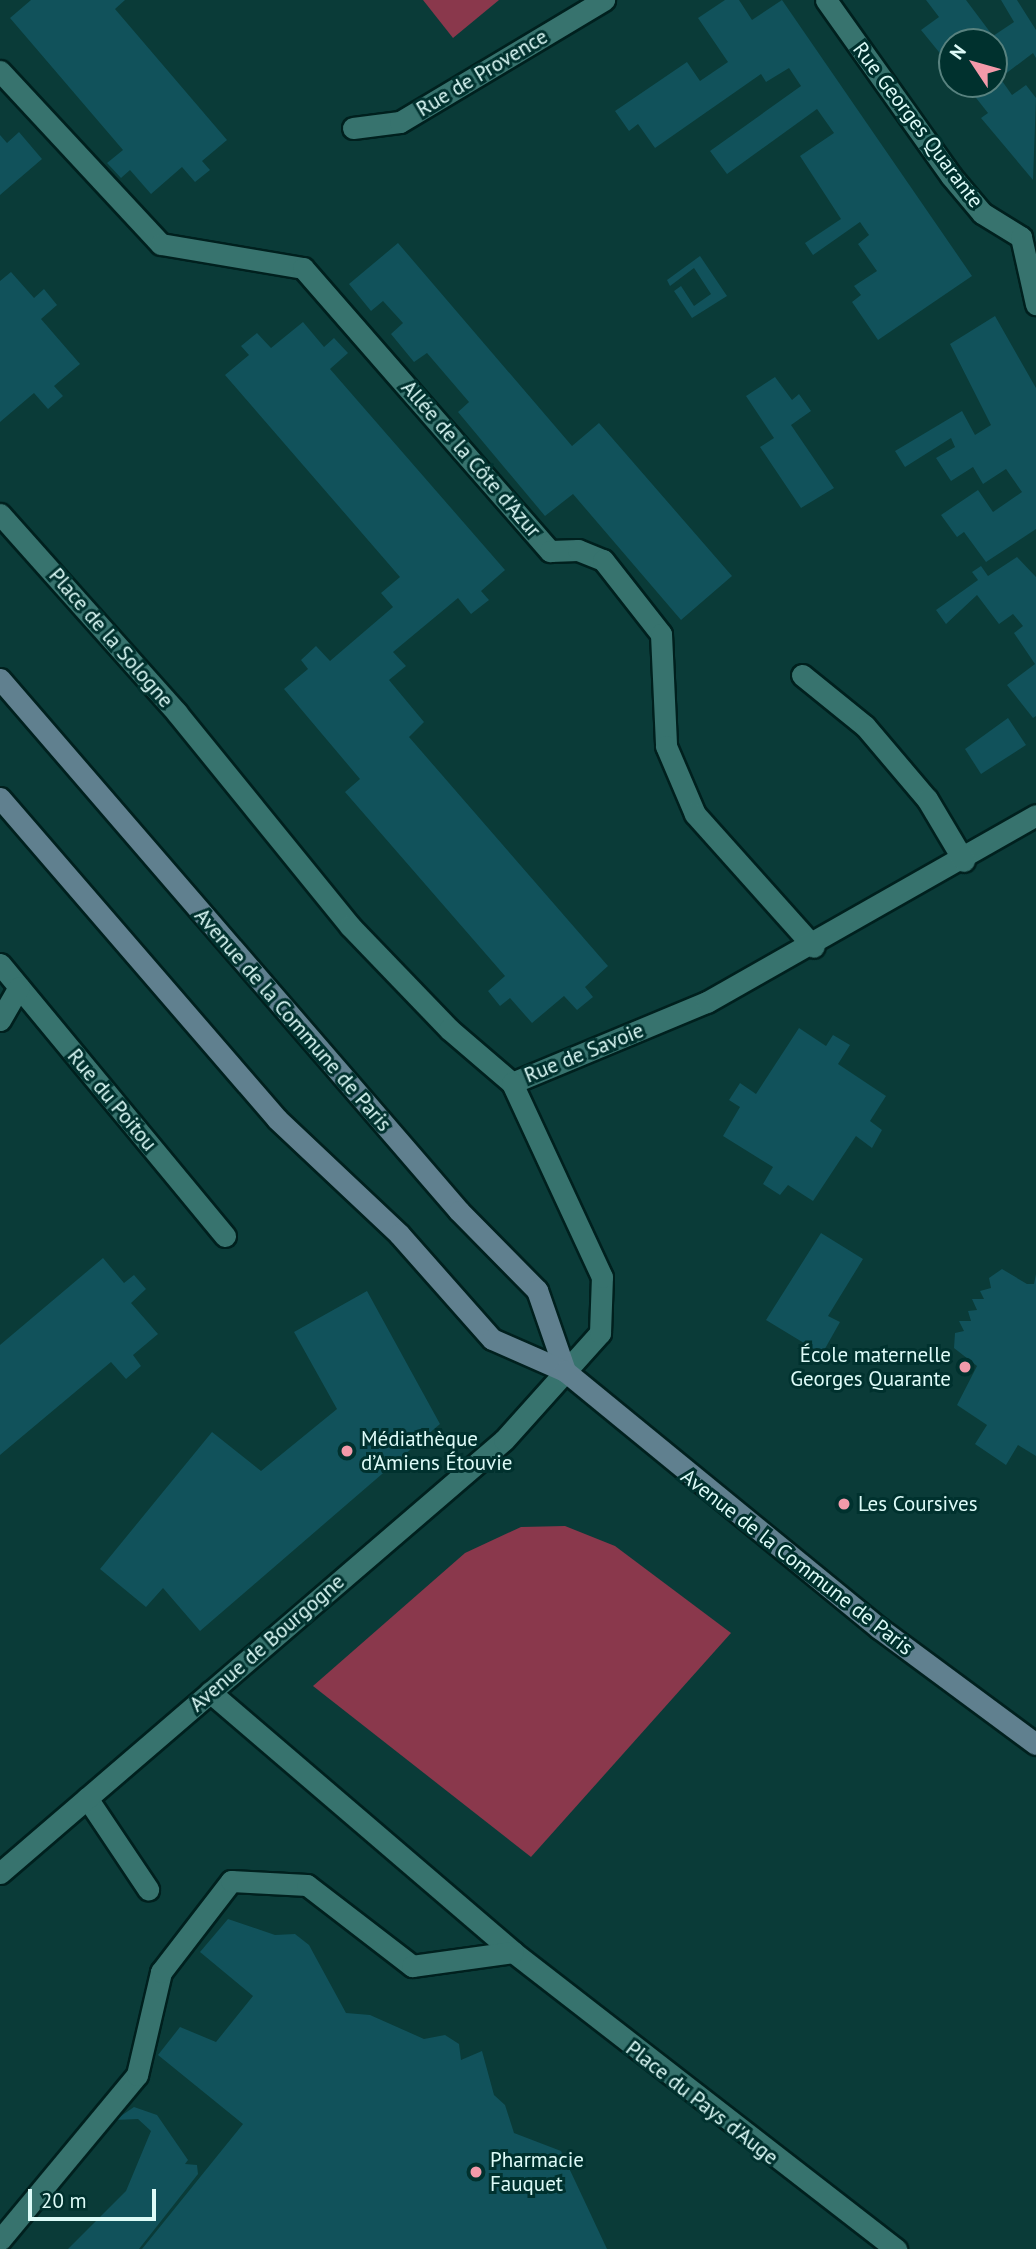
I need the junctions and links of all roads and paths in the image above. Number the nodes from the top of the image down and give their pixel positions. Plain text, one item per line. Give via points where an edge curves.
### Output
1 (604, 0) edge
2 (826, 0) edge
3 (0, 71) edge
4 (353, 128) dead end
5 (1028, 236) edge
6 (1036, 304) edge
7 (0, 514) edge
8 (802, 675) dead end
9 (0, 679) edge
10 (218, 765) joint
11 (0, 798) edge
12 (1036, 815) edge
13 (964, 861) junction
14 (814, 947) junction
15 (0, 964) edge
16 (19, 987) junction
17 (0, 1020) edge
18 (513, 1083) junction
19 (225, 1236) dead end
20 (565, 1371) junction
21 (210, 1692) junction
22 (1036, 1744) edge
23 (87, 1798) junction
24 (0, 1873) edge
25 (148, 1889) dead end
26 (513, 1952) junction
27 (0, 2240) edge
28 (896, 2249) edge

1 - 4 street, Rue de Provence via 400,122
2 - 5 street, Rue Georges Quarante via 951,176 982,212
3 - 14 street, Allée de la Côte d'Azur via 161,244 303,268 550,551 578,550 603,560 661,634 666,746 695,814
5 - 6 street
7 - 10 street, Place de la Sologne
8 - 13 street via 865,726 927,799
9 - 20 street, Avenue de la Commune de Paris via 459,1211 537,1290
10 - 18 street, Rue de Savoie via 350,926 449,1029
11 - 20 street, Avenue de la Commune de Paris via 277,1119 399,1234 492,1339
12 - 13 street, Rue de Savoie
13 - 14 street, Rue de Savoie
14 - 18 street, Rue de Savoie via 707,1002
15 - 16 street, Rue du Poitou
16 - 17 street
16 - 19 street, Rue du Poitou
18 - 20 street, Avenue de Bourgogne via 602,1278 600,1333
20 - 21 street, Avenue de Bourgogne via 531,1409
20 - 22 street, Avenue de la Commune de Paris via 879,1628
21 - 23 street, Avenue de Bourgogne
21 - 26 street, Place du Pays d'Auge
23 - 24 street, Avenue de Bourgogne
23 - 25 street
26 - 27 street via 412,1966 307,1885 231,1881 161,1972 137,2075
26 - 28 street, Place du Pays d'Auge

